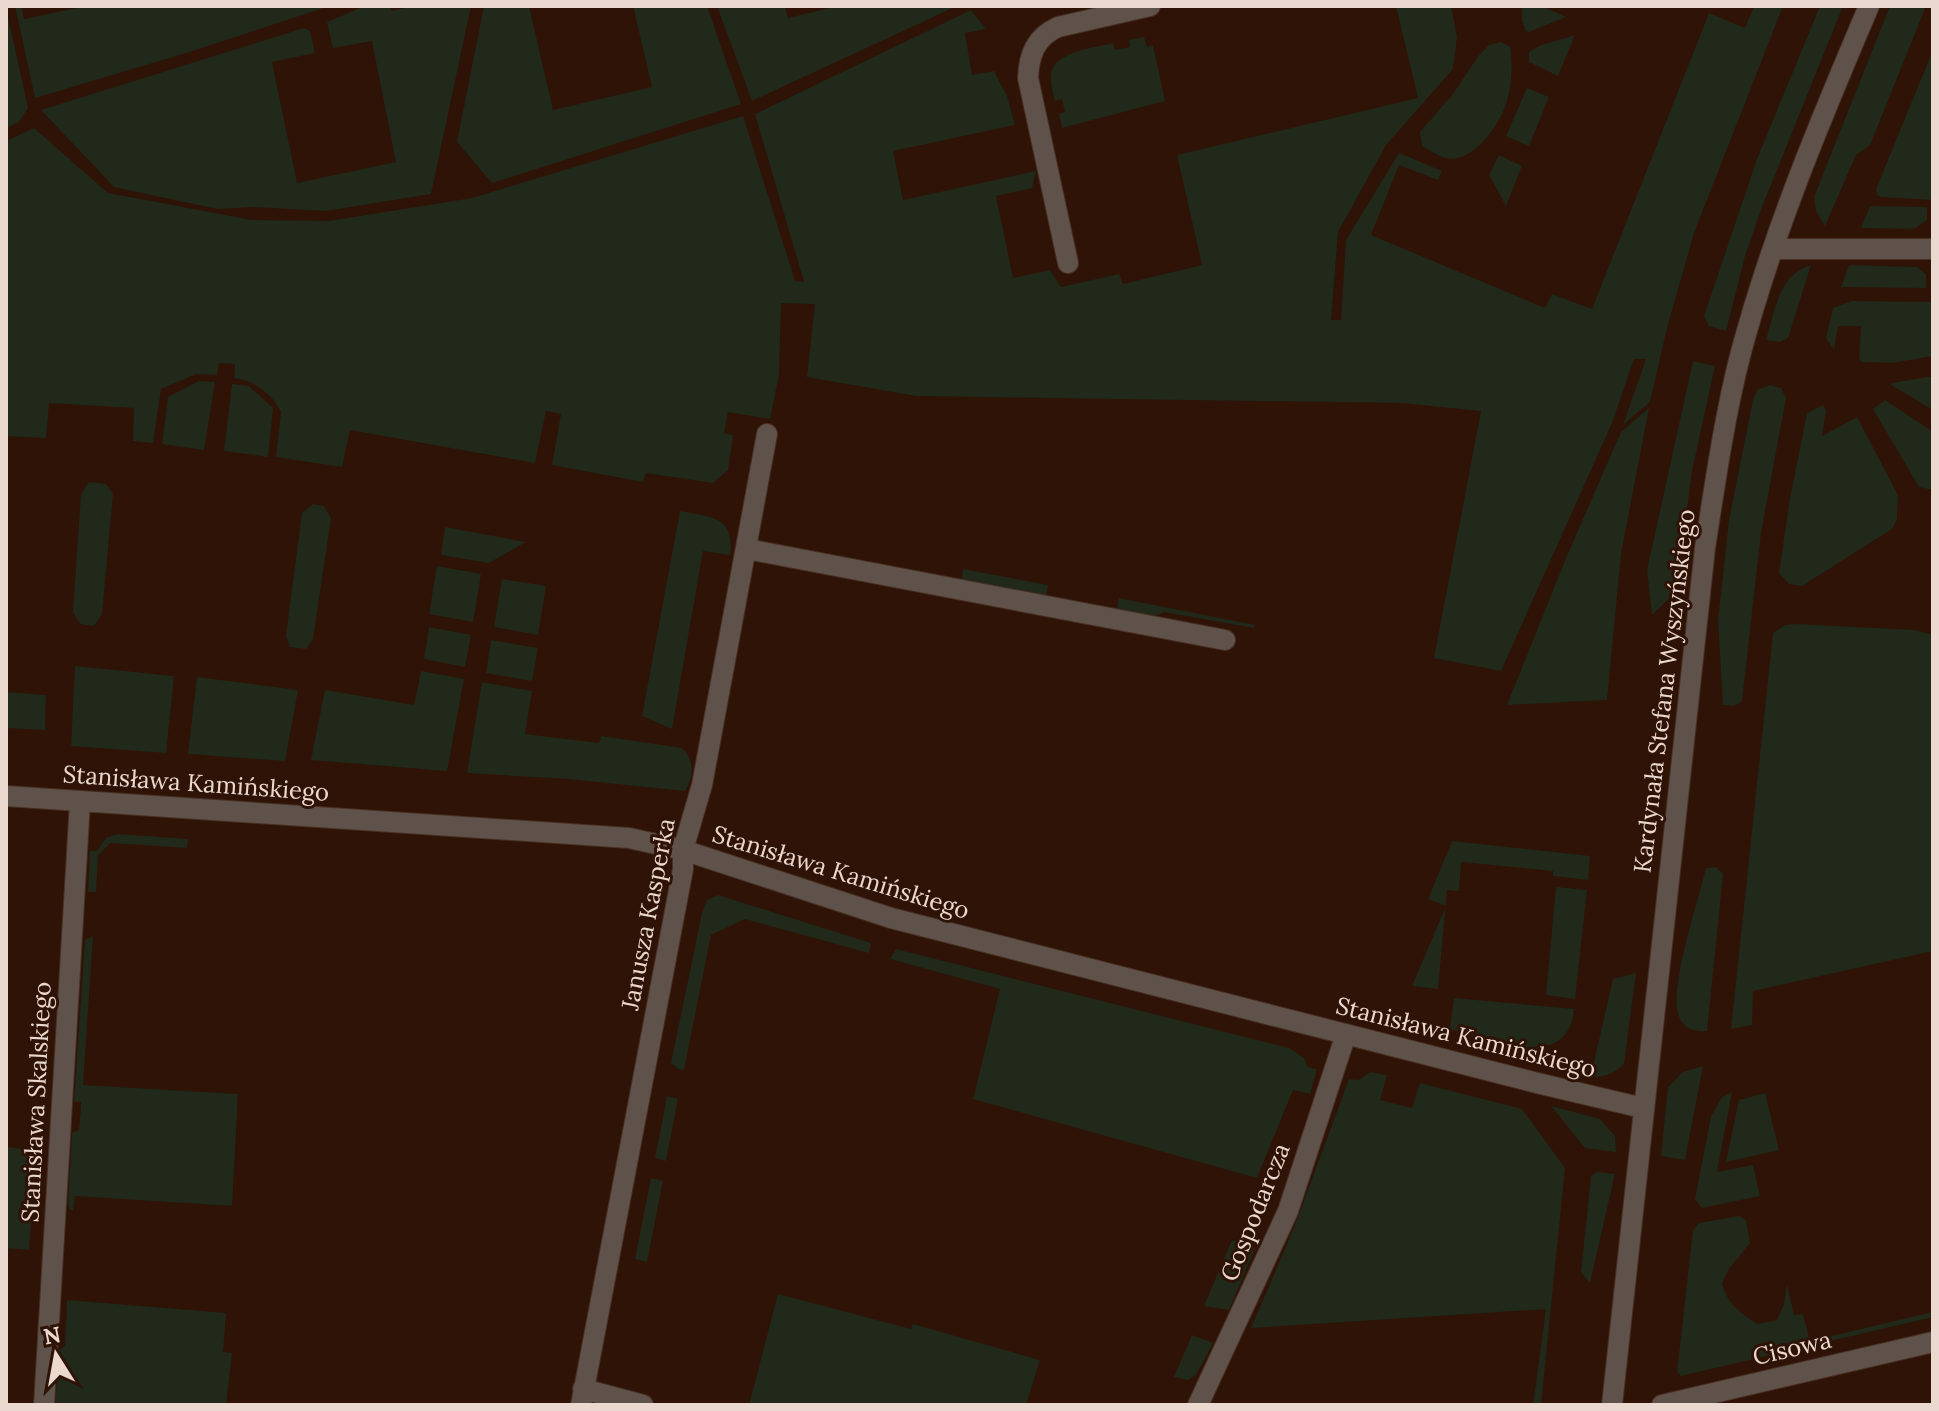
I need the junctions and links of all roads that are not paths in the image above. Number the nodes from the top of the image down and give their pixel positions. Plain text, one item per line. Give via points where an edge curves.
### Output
1 (1147, 6) edge
2 (1869, 6) edge
3 (1773, 249) junction
4 (1933, 249) edge
5 (1068, 263) dead end
6 (767, 434) dead end
7 (747, 549) junction
8 (1225, 640) dead end
9 (6, 796) edge
10 (80, 802) junction
11 (683, 850) junction
12 (1346, 1034) junction
13 (1643, 1108) junction
14 (1933, 1342) edge
15 (582, 1397) edge
16 (44, 1405) edge
17 (643, 1405) edge
18 (1198, 1405) edge
19 (1612, 1405) edge
20 (1662, 1405) edge

1 - 5 street via 1058,27 1047,32 1032,53 1028,78
2 - 3 street, Kardynała Stefana Wyszyńskiego via 1805,157
3 - 4 street
3 - 13 street, Kardynała Stefana Wyszyńskiego via 1738,364 1707,533
6 - 7 street, Janusza Kasperka
7 - 8 street
7 - 11 street, Janusza Kasperka via 702,785
9 - 10 street, Stanisława Kamińskiego
10 - 11 street, Stanisława Kamińskiego via 629,838
10 - 16 street, Stanisława Skalskiego
11 - 12 street, Stanisława Kamińskiego via 891,918
11 - 15 street, Janusza Kasperka
12 - 13 street, Stanisława Kamińskiego
12 - 18 street, Gospodarcza via 1288,1211
13 - 19 street, Kardynała Stefana Wyszyńskiego
14 - 20 street, Cisowa
15 - 17 street

